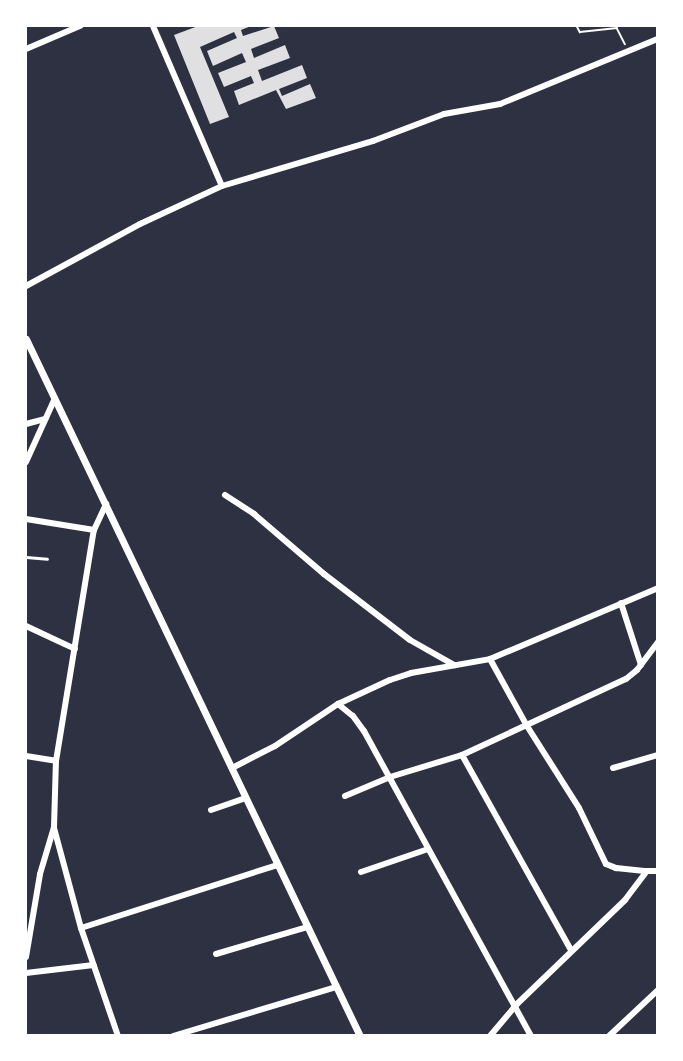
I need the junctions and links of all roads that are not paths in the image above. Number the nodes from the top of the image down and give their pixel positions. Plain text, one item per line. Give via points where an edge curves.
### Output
1 (80, 26) edge
2 (153, 26) edge
3 (657, 39) edge
4 (26, 50) edge
5 (222, 186) junction
6 (26, 286) edge
7 (26, 339) edge
8 (55, 398) junction
9 (45, 419) junction
10 (26, 424) edge
11 (26, 462) edge
12 (225, 495) dead end
13 (106, 504) junction
14 (26, 519) edge
15 (94, 530) junction
16 (26, 557) edge
17 (47, 559) dead end
18 (657, 588) edge
19 (621, 603) junction
20 (26, 626) edge
21 (657, 642) edge
22 (75, 649) junction
23 (490, 659) junction
24 (454, 665) junction
25 (641, 665) junction
26 (338, 704) junction
27 (527, 726) junction
28 (462, 755) junction
29 (657, 755) edge
30 (26, 756) edge
31 (56, 761) junction
32 (232, 768) junction
33 (613, 768) dead end
34 (390, 777) junction
35 (345, 796) dead end
36 (246, 798) junction
37 (211, 810) dead end
38 (54, 827) junction
39 (428, 849) junction
40 (278, 865) junction
41 (648, 871) junction
42 (657, 871) edge
43 (361, 872) dead end
44 (307, 927) junction
45 (81, 928) junction
46 (571, 950) junction
47 (216, 954) dead end
48 (26, 957) edge
49 (94, 965) junction
50 (26, 973) edge
51 (336, 987) junction
52 (657, 990) edge
53 (517, 1004) junction
54 (118, 1035) edge
55 (172, 1035) edge
56 (360, 1035) edge
57 (490, 1035) edge
58 (531, 1035) edge
59 (609, 1035) edge

1 - 4 street
2 - 5 street
3 - 5 street via 500,104 444,114 373,141
5 - 6 street via 140,224
7 - 8 street
8 - 9 street
8 - 13 street
9 - 10 street
9 - 11 street
12 - 24 street via 410,639
13 - 15 street
13 - 32 street
14 - 15 street
15 - 22 street
16 - 17 lane
18 - 19 street
19 - 23 street
19 - 25 street
20 - 22 street
21 - 25 street
22 - 31 street
23 - 24 street
23 - 27 street
24 - 26 street via 390,680
25 - 27 street via 626,679
26 - 32 street via 275,746
26 - 34 street via 358,722
27 - 28 street
27 - 41 street via 579,808 606,864
28 - 34 street
28 - 46 street
29 - 33 street
30 - 31 street
31 - 38 street
32 - 36 street
34 - 35 street
34 - 39 street
36 - 37 street
36 - 40 street
38 - 45 street
38 - 48 street via 40,874
39 - 43 street
39 - 53 street
40 - 44 street
40 - 45 street
41 - 42 street
41 - 46 street via 625,900
44 - 47 street
44 - 51 street
45 - 49 street
46 - 53 street
49 - 50 street
49 - 54 street
51 - 55 street
51 - 56 street
52 - 59 street
53 - 57 street
53 - 58 street

